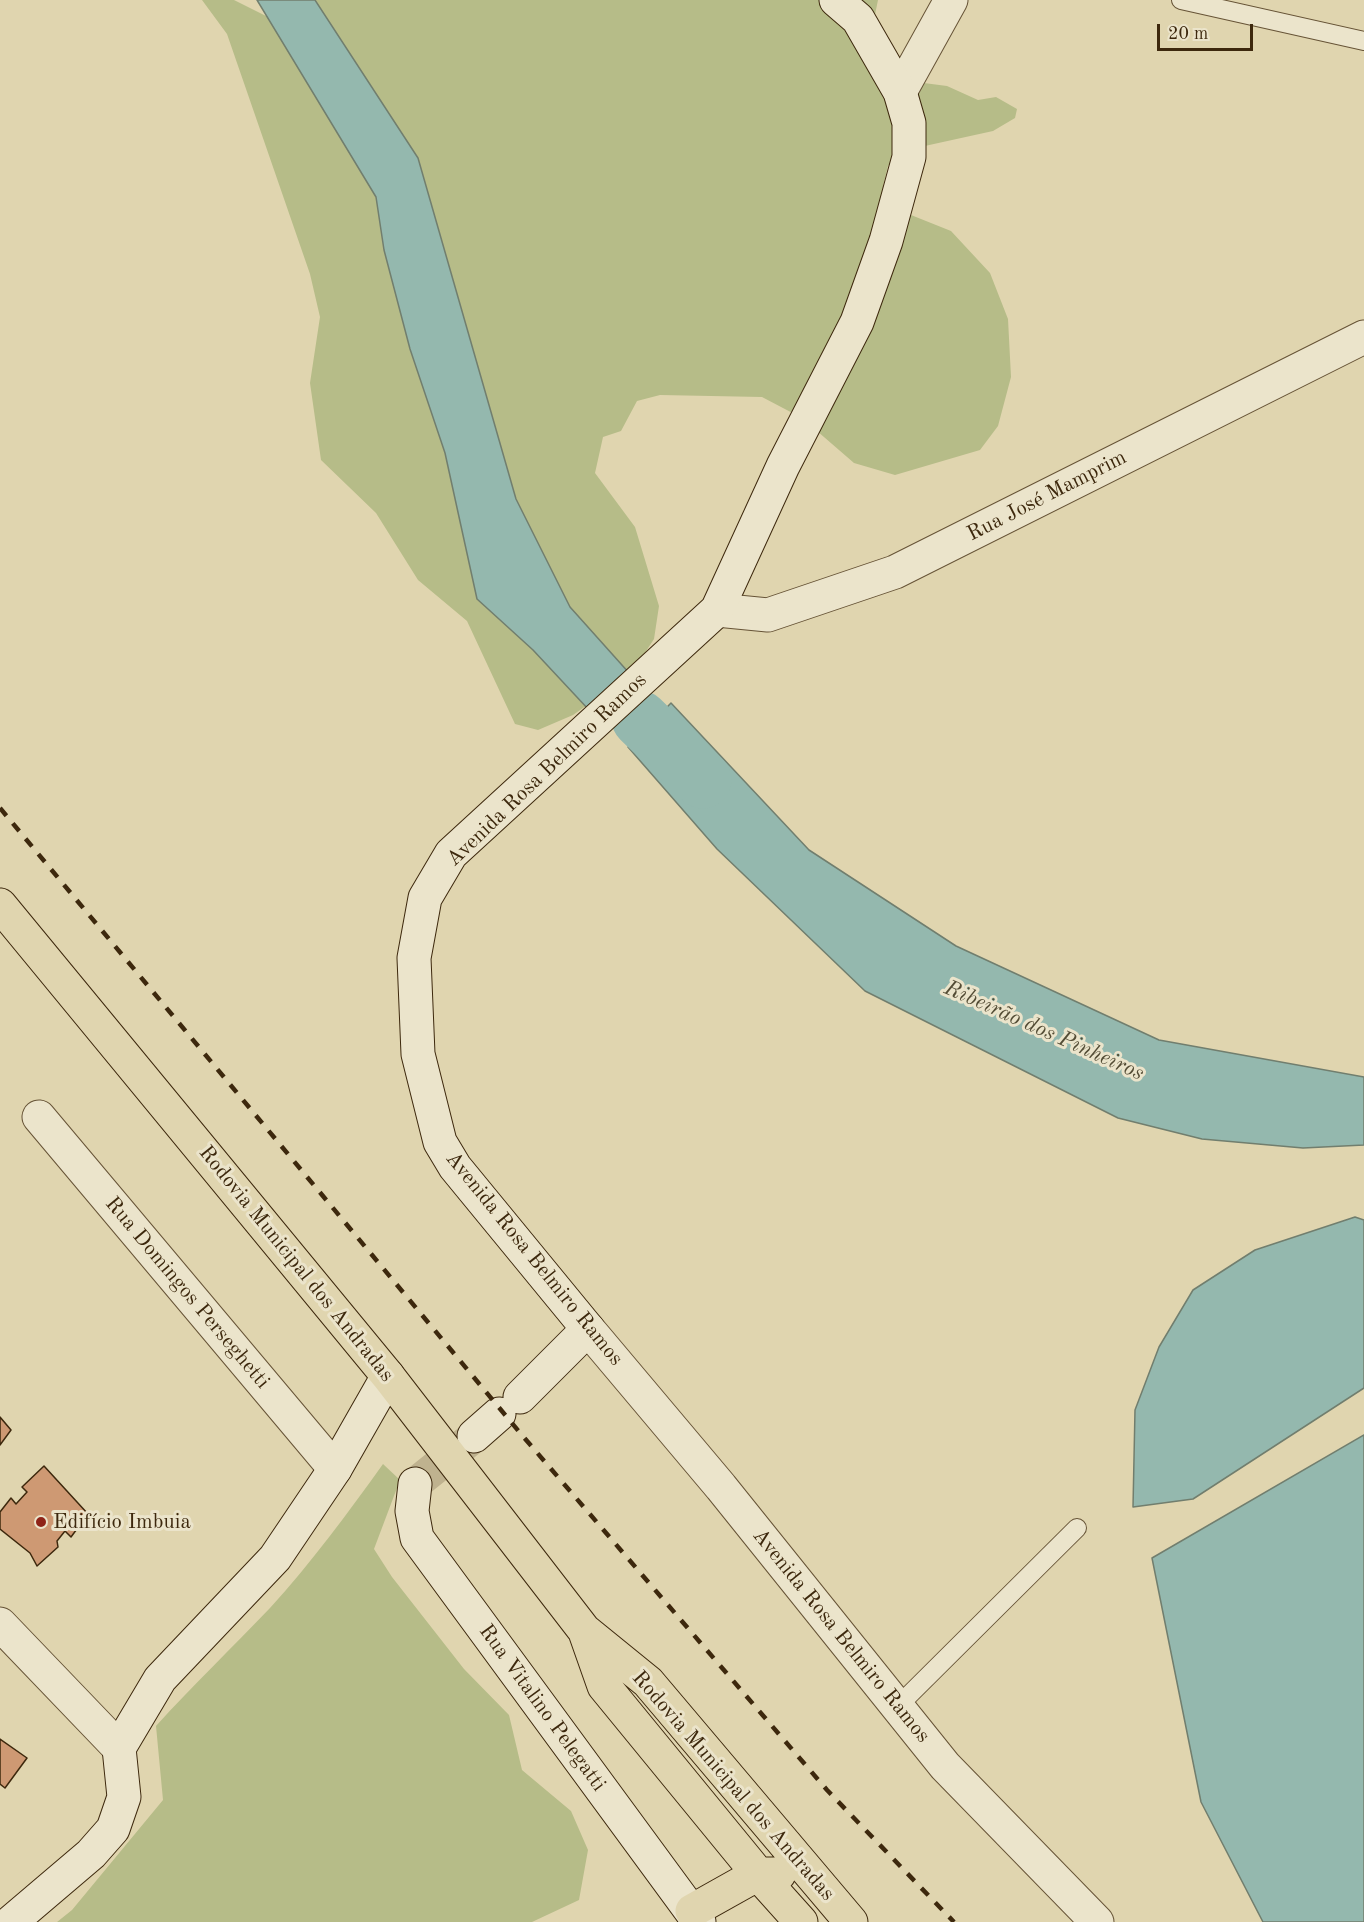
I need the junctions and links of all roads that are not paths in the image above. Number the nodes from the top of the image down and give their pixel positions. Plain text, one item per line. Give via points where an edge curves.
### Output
1 (836, 0) edge
2 (951, 0) edge
3 (1181, 0) edge
4 (1364, 41) edge
5 (900, 92) junction
6 (1364, 337) edge
7 (717, 610) junction
8 (0, 905) edge
9 (39, 1116) dead end
10 (588, 1329) junction
11 (388, 1376) junction
12 (474, 1436) tunnel mouth
13 (334, 1469) junction
14 (415, 1484) dead end
15 (1077, 1528) dead end
16 (0, 1624) edge
17 (584, 1630) junction
18 (898, 1706) junction
19 (119, 1748) junction
20 (758, 1874) junction
21 (695, 1917) edge
22 (11, 1922) edge
23 (801, 1922) edge
24 (830, 1922) edge
25 (851, 1922) edge
26 (1097, 1922) edge

1 - 5 main road, Avenida Rosa Belmiro Ramos via 858,19
2 - 5 main road
3 - 4 lane
5 - 7 main road, Avenida Rosa Belmiro Ramos via 909,123 909,157 886,241 857,322 783,466
6 - 7 main road, Rua José Mamprim via 895,572 768,615
7 - 10 main road, Avenida Rosa Belmiro Ramos via 451,854 425,898 414,958 418,1054 441,1142 455,1167
8 - 11 main road, Rodovia Municipal dos Andradas
9 - 13 main road, Rua Domingos Perseghetti
10 - 12 main road
10 - 18 main road, Avenida Rosa Belmiro Ramos
11 - 13 main road
11 - 17 main road, Rodovia Municipal dos Andradas
13 - 19 main road via 275,1558 160,1679
14 - 21 main road, Rua Vitalino Pelegatti via 412,1511 417,1538
15 - 18 lane
16 - 19 main road
17 - 20 main road, Rodovia Municipal dos Andradas via 604,1686
17 - 25 main road, Rodovia Municipal dos Andradas via 648,1682
18 - 26 main road, Avenida Rosa Belmiro Ramos via 945,1766
19 - 22 main road via 124,1797 113,1829 91,1854
20 - 21 main road
20 - 23 main road, Rodovia Municipal dos Andradas
20 - 24 main road via 777,1873 785,1877

